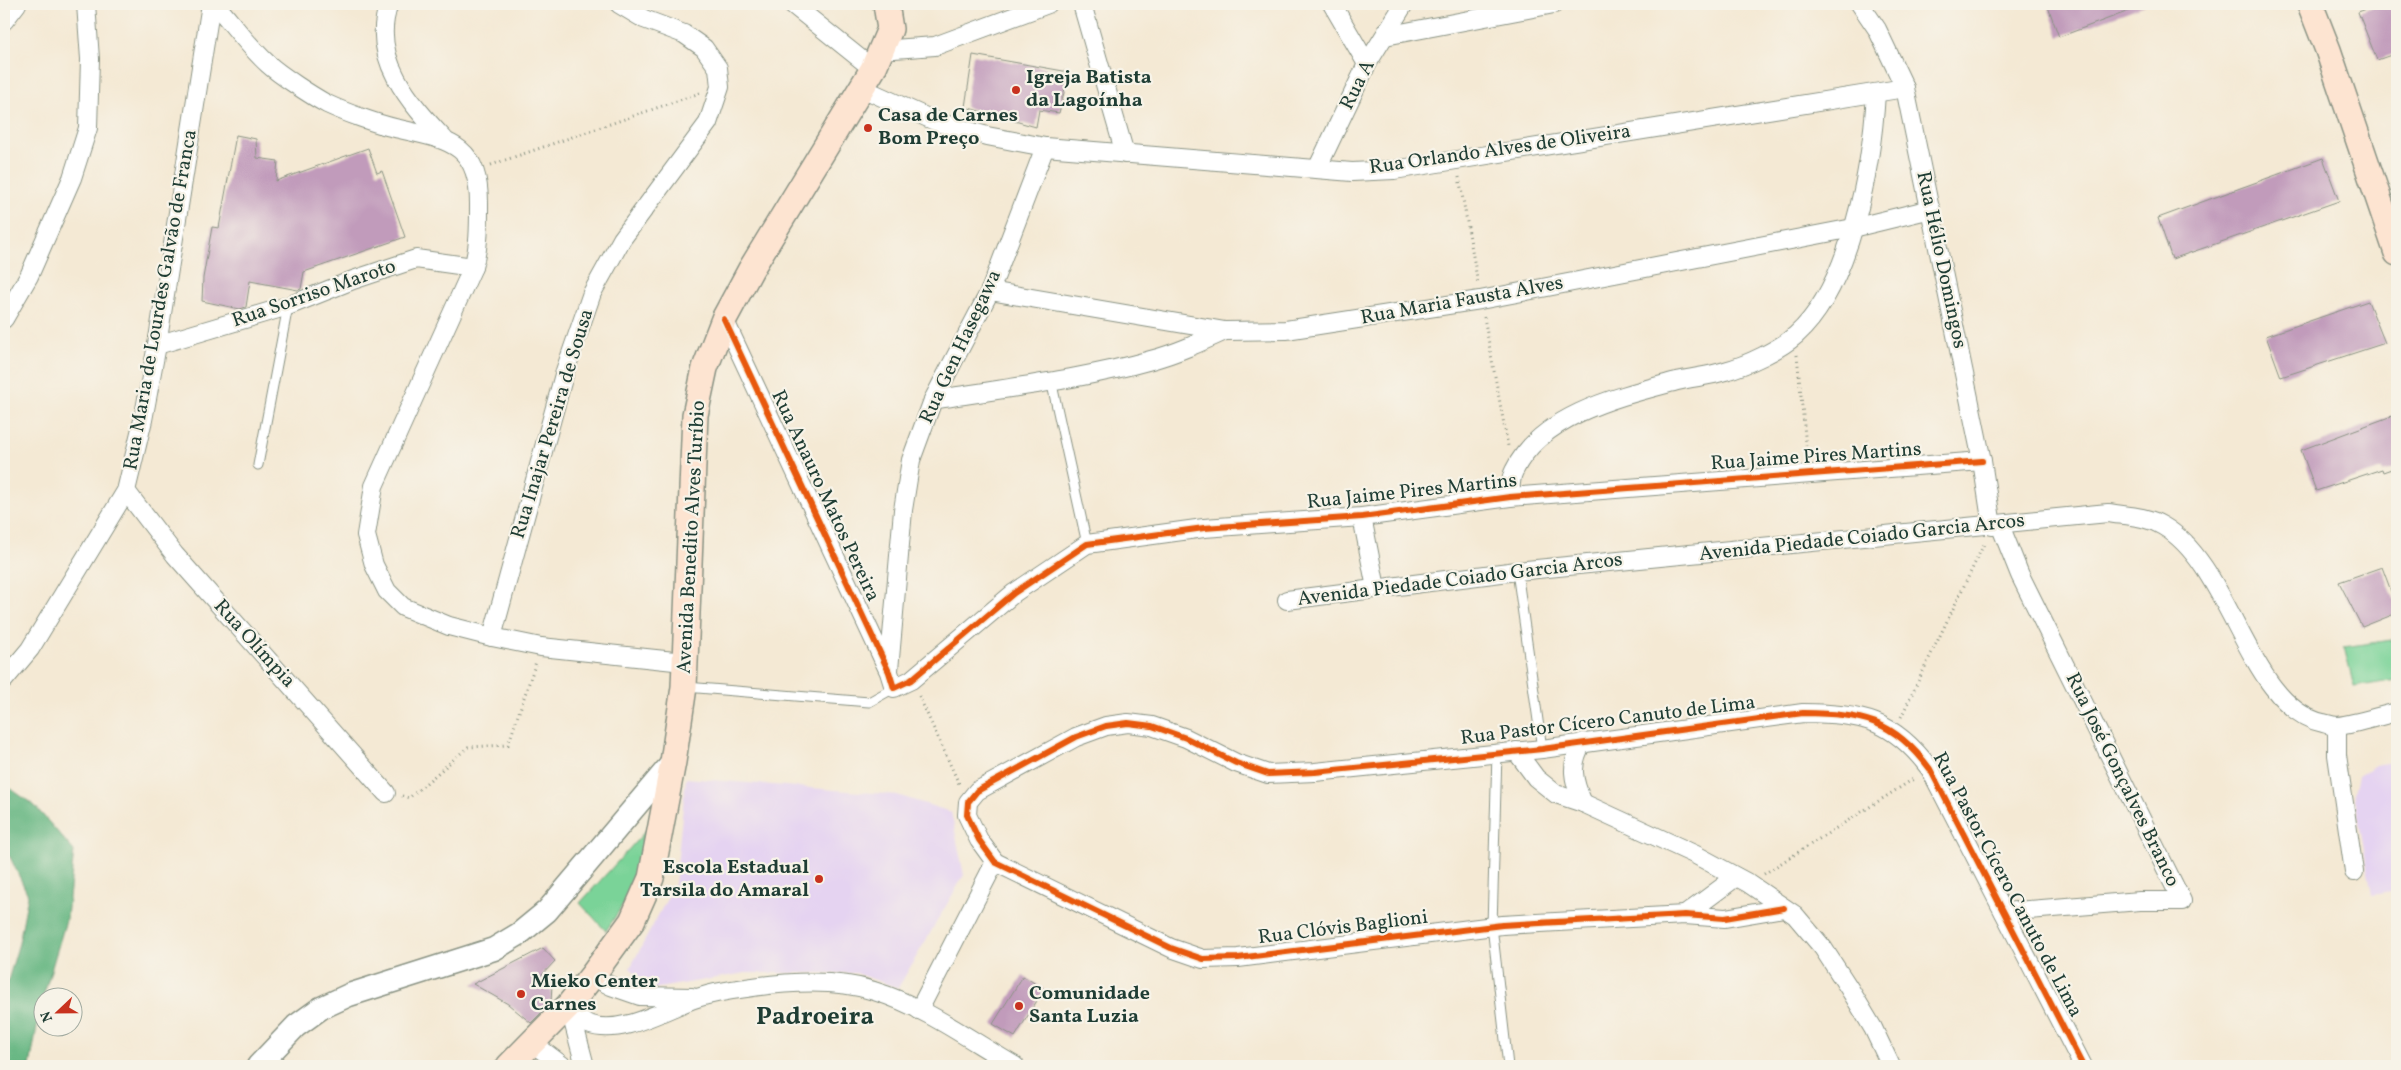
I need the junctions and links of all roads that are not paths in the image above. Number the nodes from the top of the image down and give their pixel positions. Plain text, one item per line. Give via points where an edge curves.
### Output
1 (17, 4) edge
2 (86, 4) edge
3 (211, 4) edge
4 (215, 4) edge
5 (389, 4) edge
6 (619, 4) edge
7 (792, 4) edge
8 (886, 4) edge
9 (1048, 4) edge
10 (1082, 4) edge
11 (1332, 4) edge
12 (1404, 4) edge
13 (1554, 4) edge
14 (1860, 4) edge
15 (2310, 4) edge
16 (4, 21) edge
17 (1385, 36) junction
18 (1367, 64) junction
19 (872, 69) junction
20 (1905, 88) junction
21 (1876, 93) junction
22 (444, 139) junction
23 (1045, 148) junction
24 (1125, 154) junction
25 (1317, 169) junction
26 (1931, 209) junction
27 (1853, 228) junction
28 (2397, 253) edge
29 (473, 267) junction
30 (990, 291) junction
31 (288, 306) junction
32 (4, 319) edge
33 (724, 319) junction
34 (1225, 330) junction
35 (157, 345) junction
36 (1051, 380) junction
37 (933, 400) junction
38 (1982, 460) junction
39 (258, 465) dead end
40 (126, 491) junction
41 (1510, 497) junction
42 (1362, 517) junction
43 (1996, 525) junction
44 (1088, 544) junction
45 (1517, 571) junction
46 (1376, 588) junction
47 (1287, 600) dead end
48 (492, 637) junction
49 (684, 662) junction
50 (4, 680) edge
51 (892, 680) junction
52 (684, 687) junction
53 (2397, 712) edge
54 (2337, 726) junction
55 (1582, 742) junction
56 (1542, 749) junction
57 (1516, 751) junction
58 (1497, 753) junction
59 (673, 762) junction
60 (386, 793) road end
61 (968, 802) joint
62 (1583, 803) junction
63 (995, 862) junction
64 (2354, 872) dead end
65 (1742, 880) junction
66 (1784, 908) junction
67 (2004, 912) junction
68 (1685, 914) junction
69 (1492, 926) junction
70 (592, 976) junction
71 (698, 998) junction
72 (569, 1005) junction
73 (919, 1010) junction
74 (1873, 1028) junction
75 (532, 1042) junction
76 (258, 1066) edge
77 (509, 1066) edge
78 (563, 1066) edge
79 (585, 1066) edge
80 (1015, 1066) edge
81 (1508, 1066) edge
82 (1877, 1066) edge
83 (1891, 1066) edge
84 (2083, 1066) edge

1 - 16 street
2 - 32 street via 90,59 88,128 72,178 37,258
3 - 35 street, Rua Maria de Lourdes Galvão de Franca
4 - 22 street via 268,64 327,104 393,128
5 - 22 street via 384,17 388,61 419,112
6 - 48 street, Rua Inajar Pereira de Sousa via 644,19 684,34 704,48 718,68 720,87 708,123 622,239 592,293 564,371
7 - 19 street, Rua Orlando Alves de Oliveira
8 - 19 main road, Avenida Benedito Alves Turíbio via 890,29
9 - 19 street
10 - 24 street
11 - 18 street
12 - 17 street, Rua A
13 - 17 street
14 - 20 street, Rua Hélio Domingos via 1877,29
15 - 28 main road
17 - 18 street, Rua A
18 - 25 street, Rua A
19 - 23 street, Rua Orlando Alves de Oliveira via 937,122
19 - 33 main road, Avenida Benedito Alves Turíbio
20 - 21 street, Rua Orlando Alves de Oliveira
20 - 26 street, Rua Hélio Domingos
21 - 25 street, Rua Orlando Alves de Oliveira via 1394,170 1352,172
21 - 27 street via 1870,154
22 - 29 street via 460,149 476,170 479,224
23 - 24 street, Rua Orlando Alves de Oliveira
23 - 30 street, Rua Gen Hasegawa
24 - 25 street, Rua Orlando Alves de Oliveira
26 - 27 street, Rua Maria Fausta Alves
26 - 38 street, Rua Hélio Domingos
27 - 34 street, Rua Maria Fausta Alves via 1471,301 1286,330
27 - 41 street via 1831,287 1815,314 1795,336 1760,358 1726,371 1619,398 1571,416 1550,428 1530,446 1513,472
29 - 31 street, Rua Sorriso Maroto via 416,259
29 - 48 street via 374,486 366,535 374,565 387,591 403,607 449,626
30 - 34 street, Rua Maria Fausta Alves
30 - 37 street, Rua Gen Hasegawa
31 - 35 street, Rua Sorriso Maroto
31 - 39 lane
33 - 49 main road, Avenida Benedito Alves Turíbio via 704,368 695,415
33 - 51 street, Rua Anauro Matos Pereira
34 - 36 street via 1152,360
35 - 40 street, Rua Maria de Lourdes Galvão de Franca via 144,420
36 - 37 street
36 - 44 lane
37 - 51 street, Rua Gen Hasegawa via 911,460 903,510
38 - 41 street, Rua Jaime Pires Martins
38 - 43 street, Rua Hélio Domingos
40 - 50 street, Rua Maria de Lourdes Galvão de Franca via 30,648
40 - 60 street, Rua Olímpia via 175,555
41 - 42 street, Rua Jaime Pires Martins
42 - 44 street, Rua Jaime Pires Martins via 1204,528
42 - 46 street
43 - 45 street, Avenida Piedade Coiado Garcia Arcos
43 - 54 street, Avenida Piedade Coiado Garcia Arcos via 2108,513 2144,518 2164,527 2200,562 2266,679 2285,703 2311,720
43 - 67 street, Rua José Gonçalves Branco via 2182,901
44 - 51 street, Rua Jaime Pires Martins via 1014,593 911,680
45 - 46 street, Avenida Piedade Coiado Garcia Arcos
45 - 56 lane
46 - 47 street, Avenida Piedade Coiado Garcia Arcos
48 - 49 street via 541,647
49 - 52 main road, Avenida Benedito Alves Turíbio
51 - 52 lane via 869,702
52 - 59 main road, Avenida Benedito Alves Turíbio
53 - 54 street
54 - 64 street
55 - 56 street, Rua Pastor Cícero Canuto de Lima
55 - 62 street via 1572,765 1574,784
55 - 67 street, Rua Pastor Cícero Canuto de Lima via 1803,713 1865,718 1894,731 1915,748 1930,768
56 - 57 street, Rua Pastor Cícero Canuto de Lima
57 - 58 street, Rua Pastor Cícero Canuto de Lima
57 - 62 street via 1536,778 1556,794
58 - 61 street, Rua Pastor Cícero Canuto de Lima via 1268,774 1236,763 1186,738 1152,726 1128,723 1106,726 1076,737 977,791
58 - 69 lane
59 - 70 main road, Avenida Benedito Alves Turíbio via 651,878 632,921
59 - 76 street via 547,910 519,934 494,949 349,994 321,1008 296,1026
61 - 63 street, Rua Clóvis Baglioni via 967,815
62 - 65 street via 1670,842
63 - 69 street, Rua Clóvis Baglioni via 1126,928 1203,959 1238,958
63 - 73 street
65 - 66 street
65 - 68 street
66 - 68 street, Rua Clóvis Baglioni via 1725,918
66 - 74 street via 1795,915 1823,948
67 - 84 street, Rua Pastor Cícero Canuto de Lima
68 - 69 street, Rua Clóvis Baglioni
69 - 81 lane
70 - 71 street via 640,996
70 - 72 main road, Avenida Benedito Alves Turíbio
71 - 72 street via 630,1024 604,1026 587,1023
71 - 73 street via 773,984 836,984 874,991
72 - 75 main road, Avenida Benedito Alves Turíbio
72 - 79 street
73 - 80 street
74 - 82 street
74 - 83 street
75 - 77 main road, Avenida Benedito Alves Turíbio
75 - 78 street

